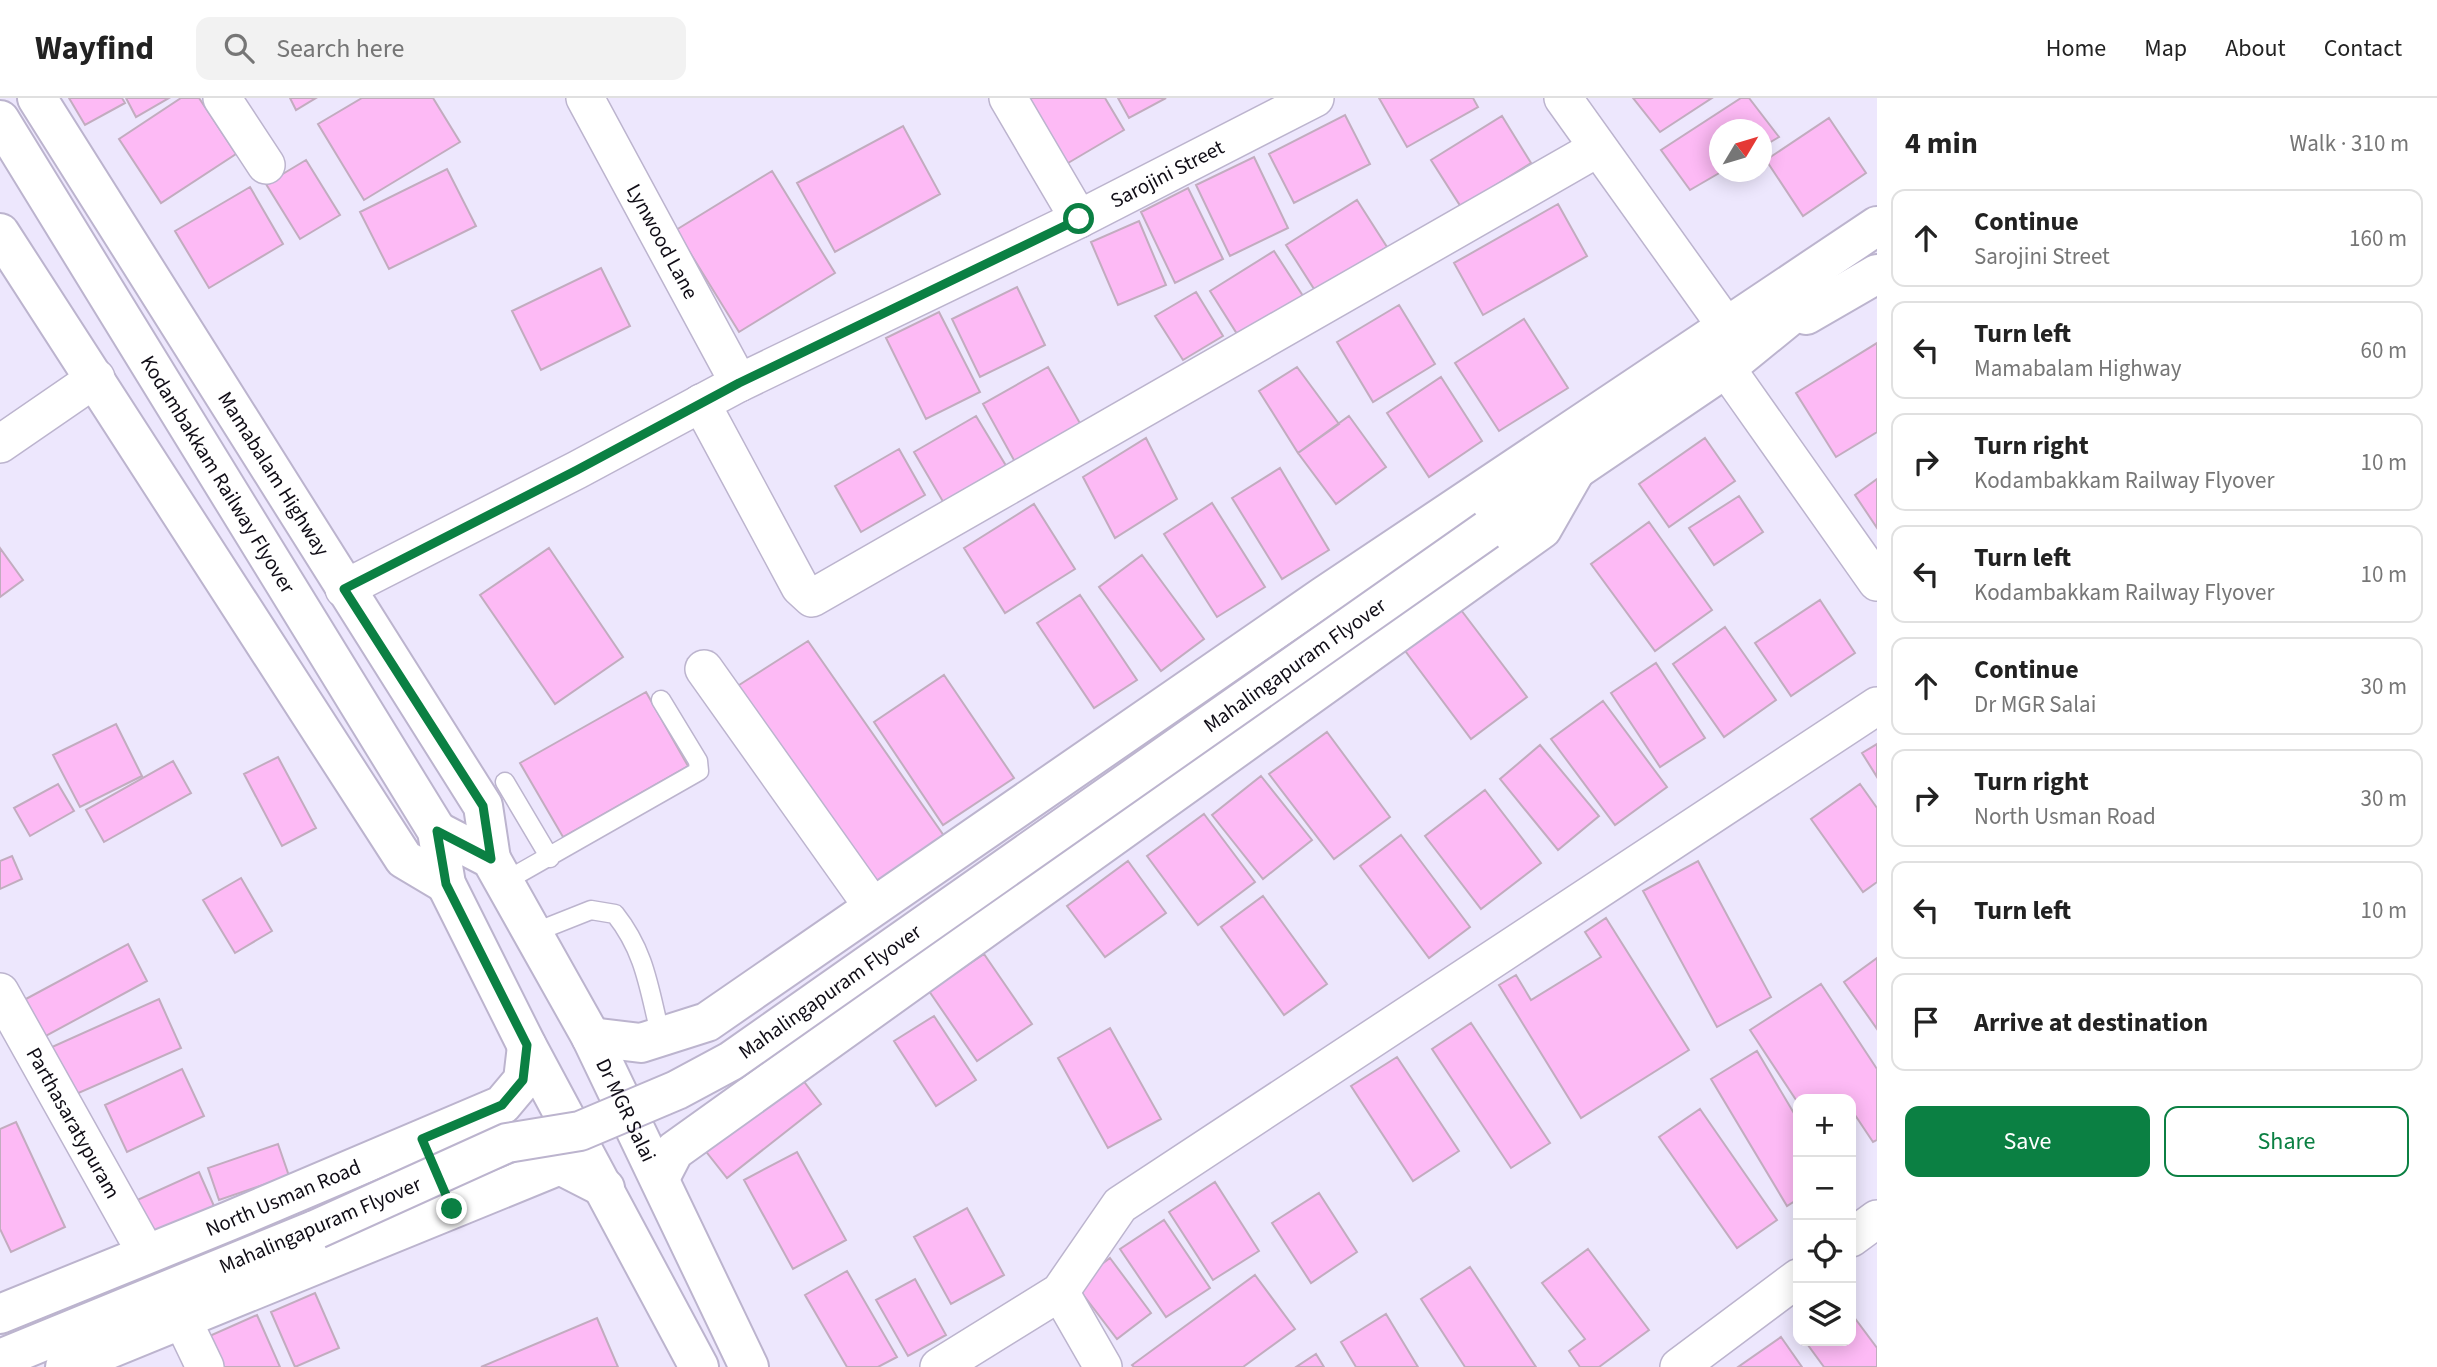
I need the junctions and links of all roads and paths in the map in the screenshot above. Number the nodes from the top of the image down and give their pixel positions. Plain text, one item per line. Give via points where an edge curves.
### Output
1 (37, 98) edge
2 (222, 98) edge
3 (585, 98) edge
4 (1007, 98) edge
5 (1315, 98) edge
6 (1563, 98) edge
7 (0, 120) edge
8 (1598, 148) junction
9 (266, 165) dead end
10 (1079, 219) junction
11 (1877, 226) edge
12 (0, 233) edge
13 (1877, 246) edge
14 (1877, 274) edge
15 (1733, 348) junction
16 (96, 378) junction
17 (739, 383) junction
18 (701, 403) junction
19 (0, 444) edge
20 (1578, 466) junction
21 (1877, 582) edge
22 (344, 589) junction
23 (704, 669) dead end
24 (661, 700) dead end
25 (1877, 706) edge
26 (505, 782) dead end
27 (433, 825) junction
28 (550, 858) junction
29 (498, 871) junction
30 (446, 884) junction
31 (873, 907) junction
32 (533, 933) junction
33 (0, 992) edge
34 (591, 1037) junction
35 (661, 1037) junction
36 (527, 1045) junction
37 (422, 1139) junction
38 (660, 1178) junction
39 (604, 1188) junction
40 (452, 1209) junction
41 (1877, 1219) edge
42 (1856, 1234) edge
43 (146, 1254) junction
44 (1793, 1282) edge
45 (1060, 1292) junction
46 (0, 1314) edge
47 (182, 1319) junction
48 (0, 1359) edge
49 (65, 1367) edge
50 (205, 1367) edge
51 (699, 1367) edge
52 (749, 1367) edge
53 (939, 1367) edge
54 (1103, 1367) edge
55 (1679, 1367) edge

1 - 22 main road, Mamabalam Highway
2 - 9 street
3 - 17 street, Lynwood Lane
4 - 10 street
5 - 10 street, Sarojini Street
6 - 8 street
7 - 27 main road, Kodambakkam Railway Flyover
8 - 15 street
8 - 18 street via 812,598 800,587
10 - 17 street, Sarojini Street
11 - 15 main road
12 - 16 main road
13 - 15 main road
14 - 15 main road
15 - 20 main road, Mahalingapuram Flyover
15 - 21 street
15 - 31 main road via 1324,596
16 - 19 street
16 - 30 main road via 404,859
17 - 18 street, Sarojini Street
18 - 22 street, Sarojini Street
20 - 38 main road via 1542,528 674,1151
20 - 48 main road, Mahalingapuram Flyover, bridge via 731,1062 580,1131 507,1143 317,1229
22 - 29 main road, Mamabalam Highway via 483,806
23 - 31 street
24 - 28 lane via 698,761 699,771
25 - 45 street via 1120,1205
26 - 28 lane
27 - 29 main road
27 - 30 main road, Kodambakkam Railway Flyover
28 - 29 lane
29 - 32 main road, Dr MGR Salai
30 - 36 main road
31 - 35 main road via 707,1023
32 - 34 main road, Dr MGR Salai
32 - 35 lane via 591,910 615,914 631,934 643,962
33 - 43 street, Parthasaratypuram
34 - 35 main road via 641,1043
34 - 38 main road, Dr MGR Salai
36 - 37 main road, North Usman Road via 523,1080 502,1105
36 - 39 main road
37 - 40 main road
37 - 43 main road, North Usman Road
38 - 52 main road, Dr MGR Salai
39 - 40 main road via 560,1166
39 - 51 main road
40 - 47 main road
41 - 42 street
43 - 46 main road, North Usman Road
44 - 55 street
45 - 53 street
45 - 54 street
47 - 49 main road
47 - 50 street

